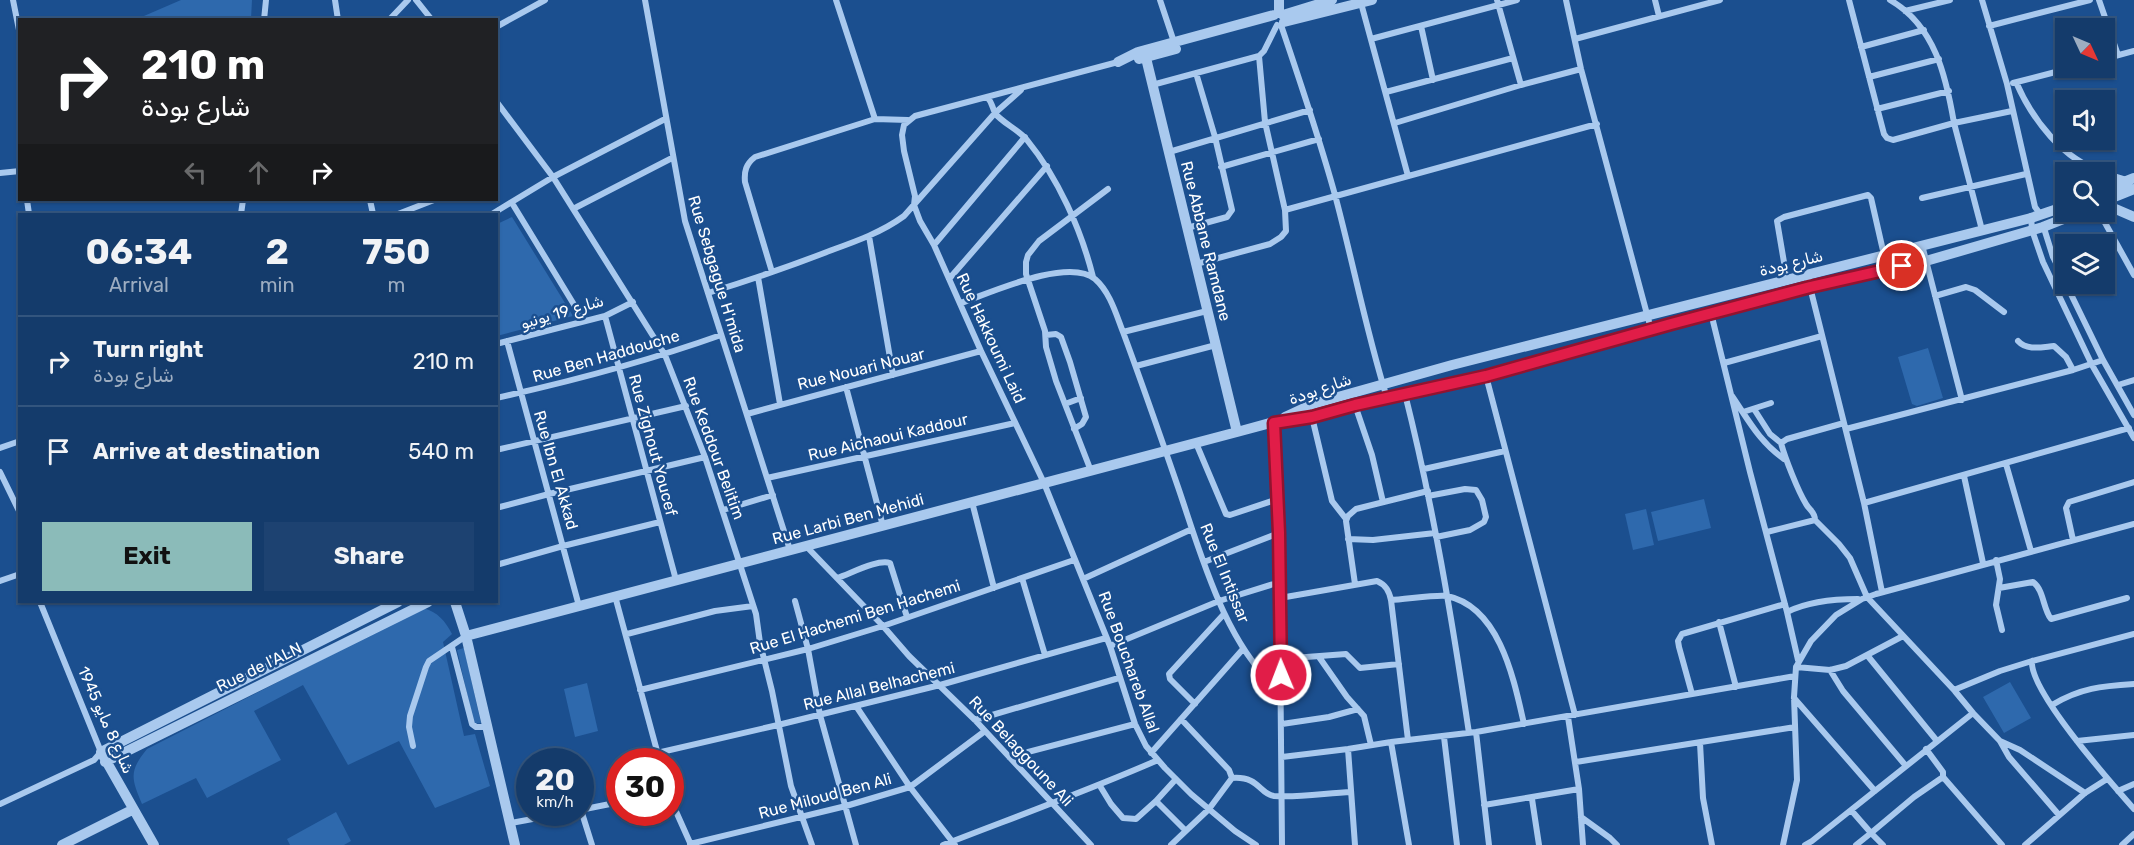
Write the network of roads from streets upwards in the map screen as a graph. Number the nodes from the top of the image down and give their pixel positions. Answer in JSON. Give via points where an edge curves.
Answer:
{"nodes":[{"id":1,"x":13,"y":0,"type":"edge"},
{"id":2,"x":266,"y":0,"type":"edge"},
{"id":3,"x":335,"y":0,"type":"edge"},
{"id":4,"x":408,"y":0,"type":"edge"},
{"id":5,"x":416,"y":0,"type":"edge"},
{"id":6,"x":545,"y":0,"type":"edge"},
{"id":7,"x":645,"y":0,"type":"edge"},
{"id":8,"x":837,"y":0,"type":"edge"},
{"id":9,"x":1160,"y":0,"type":"edge"},
{"id":10,"x":1280,"y":0,"type":"edge"},
{"id":11,"x":1332,"y":0,"type":"edge"},
{"id":12,"x":1372,"y":0,"type":"edge"},
{"id":13,"x":1517,"y":0,"type":"edge"},
{"id":14,"x":1566,"y":0,"type":"edge"},
{"id":15,"x":1655,"y":0,"type":"edge"},
{"id":16,"x":1720,"y":0,"type":"edge"},
{"id":17,"x":1849,"y":0,"type":"edge"},
{"id":18,"x":1890,"y":0,"type":"edge"},
{"id":19,"x":1950,"y":0,"type":"edge"},
{"id":20,"x":1982,"y":0,"type":"edge"},
{"id":21,"x":2090,"y":0,"type":"edge"},
{"id":22,"x":2099,"y":0,"type":"edge"},
{"id":23,"x":1361,"y":3,"type":"junction"},
{"id":24,"x":1498,"y":3,"type":"edge"},
{"id":25,"x":1905,"y":11,"type":"junction"},
{"id":26,"x":1659,"y":16,"type":"junction"},
{"id":27,"x":264,"y":18,"type":"edge"},
{"id":28,"x":338,"y":18,"type":"edge"},
{"id":29,"x":390,"y":18,"type":"edge"},
{"id":30,"x":430,"y":18,"type":"edge"},
{"id":31,"x":1279,"y":20,"type":"junction"},
{"id":32,"x":18,"y":25,"type":"edge"},
{"id":33,"x":498,"y":26,"type":"edge"},
{"id":34,"x":1421,"y":26,"type":"junction"},
{"id":35,"x":1989,"y":26,"type":"junction"},
{"id":36,"x":1924,"y":30,"type":"junction"},
{"id":37,"x":1211,"y":36,"type":"junction"},
{"id":38,"x":1371,"y":39,"type":"junction"},
{"id":39,"x":1575,"y":39,"type":"junction"},
{"id":40,"x":1174,"y":42,"type":"junction"},
{"id":41,"x":1861,"y":47,"type":"junction"},
{"id":42,"x":2134,"y":53,"type":"edge"},
{"id":43,"x":2118,"y":55,"type":"junction"},
{"id":44,"x":1259,"y":56,"type":"junction"},
{"id":45,"x":2115,"y":56,"type":"edge"},
{"id":46,"x":1146,"y":58,"type":"junction"},
{"id":47,"x":1513,"y":58,"type":"junction"},
{"id":48,"x":1939,"y":59,"type":"junction"},
{"id":49,"x":1118,"y":62,"type":"junction"},
{"id":50,"x":1581,"y":69,"type":"junction"},
{"id":51,"x":2055,"y":72,"type":"edge"},
{"id":52,"x":1196,"y":73,"type":"junction"},
{"id":53,"x":1869,"y":77,"type":"junction"},
{"id":54,"x":1433,"y":80,"type":"junction"},
{"id":55,"x":2016,"y":82,"type":"junction"},
{"id":56,"x":2007,"y":84,"type":"junction"},
{"id":57,"x":1152,"y":85,"type":"junction"},
{"id":58,"x":1521,"y":85,"type":"junction"},
{"id":59,"x":1026,"y":86,"type":"junction"},
{"id":60,"x":1386,"y":92,"type":"junction"},
{"id":61,"x":1949,"y":92,"type":"junction"},
{"id":62,"x":987,"y":97,"type":"junction"},
{"id":63,"x":498,"y":104,"type":"edge"},
{"id":64,"x":1877,"y":109,"type":"junction"},
{"id":65,"x":1310,"y":110,"type":"junction"},
{"id":66,"x":2012,"y":111,"type":"junction"},
{"id":67,"x":995,"y":113,"type":"junction"},
{"id":68,"x":665,"y":119,"type":"junction"},
{"id":69,"x":875,"y":119,"type":"junction"},
{"id":70,"x":908,"y":120,"type":"junction"},
{"id":71,"x":1265,"y":122,"type":"junction"},
{"id":72,"x":1395,"y":123,"type":"junction"},
{"id":73,"x":1954,"y":123,"type":"junction"},
{"id":74,"x":1597,"y":124,"type":"junction"},
{"id":75,"x":1025,"y":137,"type":"junction"},
{"id":76,"x":1215,"y":137,"type":"junction"},
{"id":77,"x":1319,"y":139,"type":"junction"},
{"id":78,"x":1168,"y":152,"type":"junction"},
{"id":79,"x":1271,"y":152,"type":"junction"},
{"id":80,"x":672,"y":158,"type":"junction"},
{"id":81,"x":2082,"y":162,"type":"edge"},
{"id":82,"x":1047,"y":166,"type":"junction"},
{"id":83,"x":1221,"y":167,"type":"junction"},
{"id":84,"x":18,"y":171,"type":"edge"},
{"id":85,"x":0,"y":173,"type":"edge"},
{"id":86,"x":2026,"y":174,"type":"junction"},
{"id":87,"x":1408,"y":176,"type":"junction"},
{"id":88,"x":553,"y":177,"type":"junction"},
{"id":89,"x":2115,"y":177,"type":"edge"},
{"id":90,"x":2132,"y":182,"type":"edge"},
{"id":91,"x":2115,"y":186,"type":"edge"},
{"id":92,"x":1971,"y":187,"type":"junction"},
{"id":93,"x":1108,"y":189,"type":"dead end"},
{"id":94,"x":1335,"y":195,"type":"junction"},
{"id":95,"x":2115,"y":195,"type":"edge"},
{"id":96,"x":1922,"y":198,"type":"dead end"},
{"id":97,"x":431,"y":201,"type":"edge"},
{"id":98,"x":512,"y":203,"type":"junction"},
{"id":99,"x":914,"y":205,"type":"junction"},
{"id":100,"x":2055,"y":208,"type":"edge"},
{"id":101,"x":2115,"y":208,"type":"edge"},
{"id":102,"x":573,"y":209,"type":"junction"},
{"id":103,"x":1285,"y":210,"type":"junction"},
{"id":104,"x":401,"y":213,"type":"edge"},
{"id":105,"x":494,"y":213,"type":"edge"},
{"id":106,"x":2035,"y":213,"type":"junction"},
{"id":107,"x":1071,"y":215,"type":"junction"},
{"id":108,"x":2134,"y":217,"type":"edge"},
{"id":109,"x":2055,"y":222,"type":"edge"},
{"id":110,"x":2105,"y":222,"type":"edge"},
{"id":111,"x":1187,"y":228,"type":"junction"},
{"id":112,"x":2038,"y":228,"type":"junction"},
{"id":113,"x":1982,"y":230,"type":"junction"},
{"id":114,"x":869,"y":236,"type":"junction"},
{"id":115,"x":934,"y":245,"type":"junction"},
{"id":116,"x":1922,"y":245,"type":"junction"},
{"id":117,"x":1884,"y":255,"type":"junction"},
{"id":118,"x":1926,"y":261,"type":"junction"},
{"id":119,"x":2055,"y":261,"type":"edge"},
{"id":120,"x":1196,"y":264,"type":"junction"},
{"id":121,"x":772,"y":272,"type":"junction"},
{"id":122,"x":1807,"y":275,"type":"junction"},
{"id":123,"x":2134,"y":275,"type":"edge"},
{"id":124,"x":758,"y":277,"type":"junction"},
{"id":125,"x":1093,"y":277,"type":"junction"},
{"id":126,"x":949,"y":279,"type":"junction"},
{"id":127,"x":1029,"y":279,"type":"junction"},
{"id":128,"x":1787,"y":280,"type":"junction"},
{"id":129,"x":1810,"y":287,"type":"junction"},
{"id":130,"x":708,"y":293,"type":"junction"},
{"id":131,"x":2071,"y":294,"type":"edge"},
{"id":132,"x":1935,"y":296,"type":"junction"},
{"id":133,"x":633,"y":302,"type":"junction"},
{"id":134,"x":961,"y":303,"type":"junction"},
{"id":135,"x":1207,"y":310,"type":"junction"},
{"id":136,"x":2004,"y":312,"type":"dead end"},
{"id":137,"x":1711,"y":313,"type":"junction"},
{"id":138,"x":1648,"y":315,"type":"junction"},
{"id":139,"x":605,"y":316,"type":"junction"},
{"id":140,"x":584,"y":321,"type":"junction"},
{"id":141,"x":1651,"y":329,"type":"junction"},
{"id":142,"x":1124,"y":332,"type":"junction"},
{"id":143,"x":722,"y":335,"type":"junction"},
{"id":144,"x":1046,"y":335,"type":"junction"},
{"id":145,"x":1822,"y":336,"type":"junction"},
{"id":146,"x":507,"y":341,"type":"junction"},
{"id":147,"x":2018,"y":341,"type":"dead end"},
{"id":148,"x":498,"y":343,"type":"edge"},
{"id":149,"x":1216,"y":345,"type":"junction"},
{"id":150,"x":981,"y":351,"type":"junction"},
{"id":151,"x":665,"y":355,"type":"junction"},
{"id":152,"x":2103,"y":360,"type":"junction"},
{"id":153,"x":1724,"y":363,"type":"junction"},
{"id":154,"x":2092,"y":365,"type":"junction"},
{"id":155,"x":1136,"y":366,"type":"junction"},
{"id":156,"x":618,"y":369,"type":"junction"},
{"id":157,"x":2073,"y":370,"type":"junction"},
{"id":158,"x":893,"y":375,"type":"junction"},
{"id":159,"x":1486,"y":376,"type":"junction"},
{"id":160,"x":2134,"y":380,"type":"edge"},
{"id":161,"x":1382,"y":384,"type":"junction"},
{"id":162,"x":2118,"y":385,"type":"junction"},
{"id":163,"x":846,"y":387,"type":"junction"},
{"id":164,"x":521,"y":393,"type":"junction"},
{"id":165,"x":1730,"y":393,"type":"junction"},
{"id":166,"x":1405,"y":394,"type":"junction"},
{"id":167,"x":498,"y":398,"type":"edge"},
{"id":168,"x":1081,"y":398,"type":"junction"},
{"id":169,"x":1387,"y":398,"type":"junction"},
{"id":170,"x":1962,"y":400,"type":"junction"},
{"id":171,"x":1771,"y":403,"type":"dead end"},
{"id":172,"x":780,"y":404,"type":"junction"},
{"id":173,"x":1065,"y":404,"type":"junction"},
{"id":174,"x":686,"y":405,"type":"junction"},
{"id":175,"x":1355,"y":405,"type":"junction"},
{"id":176,"x":1754,"y":409,"type":"junction"},
{"id":177,"x":1743,"y":412,"type":"junction"},
{"id":178,"x":747,"y":414,"type":"junction"},
{"id":179,"x":2134,"y":415,"type":"edge"},
{"id":180,"x":1312,"y":417,"type":"junction"},
{"id":181,"x":633,"y":418,"type":"junction"},
{"id":182,"x":1015,"y":423,"type":"junction"},
{"id":183,"x":1274,"y":423,"type":"junction"},
{"id":184,"x":1845,"y":426,"type":"junction"},
{"id":185,"x":2129,"y":428,"type":"junction"},
{"id":186,"x":1074,"y":429,"type":"junction"},
{"id":187,"x":1237,"y":432,"type":"junction"},
{"id":188,"x":2134,"y":438,"type":"edge"},
{"id":189,"x":535,"y":440,"type":"junction"},
{"id":190,"x":18,"y":442,"type":"edge"},
{"id":191,"x":1196,"y":443,"type":"junction"},
{"id":192,"x":1781,"y":443,"type":"junction"},
{"id":193,"x":0,"y":448,"type":"edge"},
{"id":194,"x":498,"y":449,"type":"edge"},
{"id":195,"x":1166,"y":451,"type":"junction"},
{"id":196,"x":1505,"y":451,"type":"junction"},
{"id":197,"x":705,"y":457,"type":"junction"},
{"id":198,"x":864,"y":457,"type":"junction"},
{"id":199,"x":1785,"y":459,"type":"junction"},
{"id":200,"x":2006,"y":464,"type":"junction"},
{"id":201,"x":647,"y":470,"type":"junction"},
{"id":202,"x":1424,"y":470,"type":"junction"},
{"id":203,"x":1090,"y":471,"type":"junction"},
{"id":204,"x":0,"y":472,"type":"edge"},
{"id":205,"x":1964,"y":476,"type":"junction"},
{"id":206,"x":767,"y":478,"type":"junction"},
{"id":207,"x":2134,"y":482,"type":"edge"},
{"id":208,"x":1044,"y":483,"type":"junction"},
{"id":209,"x":1428,"y":493,"type":"junction"},
{"id":210,"x":549,"y":494,"type":"junction"},
{"id":211,"x":773,"y":495,"type":"junction"},
{"id":212,"x":1278,"y":499,"type":"junction"},
{"id":213,"x":972,"y":502,"type":"junction"},
{"id":214,"x":1383,"y":502,"type":"junction"},
{"id":215,"x":1864,"y":503,"type":"junction"},
{"id":216,"x":498,"y":507,"type":"edge"},
{"id":217,"x":18,"y":509,"type":"edge"},
{"id":218,"x":723,"y":510,"type":"junction"},
{"id":219,"x":1346,"y":519,"type":"junction"},
{"id":220,"x":1815,"y":520,"type":"junction"},
{"id":221,"x":660,"y":522,"type":"junction"},
{"id":222,"x":2134,"y":524,"type":"edge"},
{"id":223,"x":883,"y":526,"type":"junction"},
{"id":224,"x":1192,"y":529,"type":"junction"},
{"id":225,"x":1767,"y":532,"type":"junction"},
{"id":226,"x":1279,"y":533,"type":"junction"},
{"id":227,"x":1436,"y":535,"type":"junction"},
{"id":228,"x":1348,"y":539,"type":"junction"},
{"id":229,"x":2073,"y":540,"type":"junction"},
{"id":230,"x":564,"y":546,"type":"junction"},
{"id":231,"x":806,"y":546,"type":"junction"},
{"id":232,"x":790,"y":550,"type":"junction"},
{"id":233,"x":2031,"y":551,"type":"junction"},
{"id":234,"x":1074,"y":560,"type":"junction"},
{"id":235,"x":1996,"y":560,"type":"junction"},
{"id":236,"x":1204,"y":562,"type":"junction"},
{"id":237,"x":740,"y":563,"type":"junction"},
{"id":238,"x":1983,"y":563,"type":"junction"},
{"id":239,"x":498,"y":565,"type":"edge"},
{"id":240,"x":18,"y":575,"type":"edge"},
{"id":241,"x":837,"y":578,"type":"junction"},
{"id":242,"x":1022,"y":578,"type":"junction"},
{"id":243,"x":1083,"y":579,"type":"junction"},
{"id":244,"x":676,"y":580,"type":"junction"},
{"id":245,"x":0,"y":581,"type":"edge"},
{"id":246,"x":1280,"y":582,"type":"junction"},
{"id":247,"x":1355,"y":584,"type":"junction"},
{"id":248,"x":994,"y":588,"type":"junction"},
{"id":249,"x":1999,"y":588,"type":"junction"},
{"id":250,"x":1882,"y":592,"type":"junction"},
{"id":251,"x":615,"y":596,"type":"junction"},
{"id":252,"x":1446,"y":596,"type":"junction"},
{"id":253,"x":1280,"y":598,"type":"junction"},
{"id":254,"x":1864,"y":598,"type":"junction"},
{"id":255,"x":2127,"y":598,"type":"dead end"},
{"id":256,"x":1391,"y":600,"type":"junction"},
{"id":257,"x":1219,"y":601,"type":"junction"},
{"id":258,"x":795,"y":602,"type":"dead end"},
{"id":259,"x":40,"y":603,"type":"edge"},
{"id":260,"x":396,"y":603,"type":"edge"},
{"id":261,"x":426,"y":603,"type":"edge"},
{"id":262,"x":455,"y":603,"type":"edge"},
{"id":263,"x":1785,"y":604,"type":"junction"},
{"id":264,"x":579,"y":606,"type":"junction"},
{"id":265,"x":753,"y":606,"type":"junction"},
{"id":266,"x":1787,"y":612,"type":"junction"},
{"id":267,"x":1224,"y":614,"type":"junction"},
{"id":268,"x":907,"y":617,"type":"junction"},
{"id":269,"x":1719,"y":622,"type":"junction"},
{"id":270,"x":883,"y":626,"type":"junction"},
{"id":271,"x":2002,"y":630,"type":"dead end"},
{"id":272,"x":627,"y":634,"type":"junction"},
{"id":273,"x":2134,"y":634,"type":"edge"},
{"id":274,"x":466,"y":636,"type":"junction"},
{"id":275,"x":1903,"y":636,"type":"junction"},
{"id":276,"x":1106,"y":638,"type":"junction"},
{"id":277,"x":1110,"y":646,"type":"junction"},
{"id":278,"x":452,"y":647,"type":"junction"},
{"id":279,"x":808,"y":649,"type":"junction"},
{"id":280,"x":1244,"y":649,"type":"junction"},
{"id":281,"x":1045,"y":655,"type":"junction"},
{"id":282,"x":1867,"y":655,"type":"junction"},
{"id":283,"x":1319,"y":657,"type":"junction"},
{"id":284,"x":285,"y":658,"type":"junction"},
{"id":285,"x":1280,"y":659,"type":"junction"},
{"id":286,"x":764,"y":660,"type":"junction"},
{"id":287,"x":2032,"y":661,"type":"junction"},
{"id":288,"x":1399,"y":664,"type":"junction"},
{"id":289,"x":1797,"y":664,"type":"junction"},
{"id":290,"x":291,"y":669,"type":"junction"},
{"id":291,"x":1830,"y":669,"type":"junction"},
{"id":292,"x":1795,"y":676,"type":"junction"},
{"id":293,"x":1119,"y":678,"type":"junction"},
{"id":294,"x":2134,"y":684,"type":"edge"},
{"id":295,"x":940,"y":685,"type":"junction"},
{"id":296,"x":1736,"y":687,"type":"junction"},
{"id":297,"x":640,"y":690,"type":"junction"},
{"id":298,"x":1954,"y":690,"type":"junction"},
{"id":299,"x":1281,"y":691,"type":"junction"},
{"id":300,"x":1692,"y":694,"type":"junction"},
{"id":301,"x":1794,"y":697,"type":"junction"},
{"id":302,"x":1195,"y":704,"type":"junction"},
{"id":303,"x":2052,"y":705,"type":"junction"},
{"id":304,"x":856,"y":706,"type":"junction"},
{"id":305,"x":1358,"y":710,"type":"junction"},
{"id":306,"x":1973,"y":713,"type":"junction"},
{"id":307,"x":820,"y":715,"type":"junction"},
{"id":308,"x":1571,"y":716,"type":"junction"},
{"id":309,"x":1181,"y":719,"type":"junction"},
{"id":310,"x":975,"y":720,"type":"junction"},
{"id":311,"x":1135,"y":724,"type":"junction"},
{"id":312,"x":1281,"y":724,"type":"junction"},
{"id":313,"x":1524,"y":724,"type":"junction"},
{"id":314,"x":778,"y":725,"type":"junction"},
{"id":315,"x":487,"y":727,"type":"junction"},
{"id":316,"x":1795,"y":727,"type":"junction"},
{"id":317,"x":985,"y":731,"type":"junction"},
{"id":318,"x":1472,"y":733,"type":"junction"},
{"id":319,"x":2134,"y":735,"type":"edge"},
{"id":320,"x":1444,"y":737,"type":"junction"},
{"id":321,"x":1408,"y":740,"type":"junction"},
{"id":322,"x":1391,"y":741,"type":"junction"},
{"id":323,"x":1937,"y":741,"type":"junction"},
{"id":324,"x":2000,"y":741,"type":"junction"},
{"id":325,"x":2077,"y":741,"type":"junction"},
{"id":326,"x":1700,"y":743,"type":"junction"},
{"id":327,"x":1371,"y":745,"type":"junction"},
{"id":328,"x":413,"y":746,"type":"dead end"},
{"id":329,"x":656,"y":748,"type":"edge"},
{"id":330,"x":679,"y":748,"type":"edge"},
{"id":331,"x":1348,"y":749,"type":"junction"},
{"id":332,"x":1926,"y":749,"type":"junction"},
{"id":333,"x":1151,"y":753,"type":"junction"},
{"id":334,"x":1009,"y":757,"type":"junction"},
{"id":335,"x":1282,"y":757,"type":"junction"},
{"id":336,"x":100,"y":758,"type":"junction"},
{"id":337,"x":1158,"y":760,"type":"junction"},
{"id":338,"x":1576,"y":762,"type":"junction"},
{"id":339,"x":1906,"y":766,"type":"junction"},
{"id":340,"x":1943,"y":777,"type":"junction"},
{"id":341,"x":1232,"y":778,"type":"junction"},
{"id":342,"x":1176,"y":779,"type":"junction"},
{"id":343,"x":2107,"y":779,"type":"junction"},
{"id":344,"x":2134,"y":784,"type":"edge"},
{"id":345,"x":1100,"y":786,"type":"junction"},
{"id":346,"x":910,"y":787,"type":"junction"},
{"id":347,"x":1579,"y":789,"type":"junction"},
{"id":348,"x":1875,"y":791,"type":"junction"},
{"id":349,"x":2118,"y":791,"type":"junction"},
{"id":350,"x":1351,"y":792,"type":"junction"},
{"id":351,"x":2085,"y":793,"type":"junction"},
{"id":352,"x":1282,"y":796,"type":"junction"},
{"id":353,"x":1532,"y":799,"type":"junction"},
{"id":354,"x":1156,"y":801,"type":"junction"},
{"id":355,"x":1052,"y":802,"type":"junction"},
{"id":356,"x":0,"y":804,"type":"edge"},
{"id":357,"x":846,"y":806,"type":"junction"},
{"id":358,"x":1484,"y":806,"type":"junction"},
{"id":359,"x":1209,"y":809,"type":"junction"},
{"id":360,"x":2134,"y":809,"type":"edge"},
{"id":361,"x":132,"y":810,"type":"junction"},
{"id":362,"x":1851,"y":810,"type":"junction"},
{"id":363,"x":2059,"y":815,"type":"junction"},
{"id":364,"x":801,"y":816,"type":"junction"},
{"id":365,"x":1581,"y":817,"type":"junction"},
{"id":366,"x":516,"y":823,"type":"edge"},
{"id":367,"x":511,"y":824,"type":"junction"},
{"id":368,"x":586,"y":826,"type":"edge"},
{"id":369,"x":683,"y":826,"type":"edge"},
{"id":370,"x":1186,"y":831,"type":"junction"},
{"id":371,"x":1871,"y":833,"type":"junction"},
{"id":372,"x":2134,"y":834,"type":"edge"},
{"id":373,"x":954,"y":843,"type":"edge"},
{"id":374,"x":691,"y":844,"type":"edge"},
{"id":375,"x":1088,"y":844,"type":"edge"},
{"id":376,"x":62,"y":845,"type":"edge"},
{"id":377,"x":154,"y":845,"type":"edge"},
{"id":378,"x":515,"y":845,"type":"edge"},
{"id":379,"x":592,"y":845,"type":"edge"},
{"id":380,"x":812,"y":845,"type":"edge"},
{"id":381,"x":856,"y":845,"type":"edge"},
{"id":382,"x":943,"y":845,"type":"edge"},
{"id":383,"x":1171,"y":845,"type":"edge"},
{"id":384,"x":1256,"y":845,"type":"edge"},
{"id":385,"x":1282,"y":845,"type":"edge"},
{"id":386,"x":1355,"y":845,"type":"edge"},
{"id":387,"x":1408,"y":845,"type":"edge"},
{"id":388,"x":1456,"y":845,"type":"edge"},
{"id":389,"x":1488,"y":845,"type":"edge"},
{"id":390,"x":1539,"y":845,"type":"edge"},
{"id":391,"x":1583,"y":845,"type":"edge"},
{"id":392,"x":1617,"y":845,"type":"edge"},
{"id":393,"x":1712,"y":845,"type":"edge"},
{"id":394,"x":1784,"y":845,"type":"edge"},
{"id":395,"x":1805,"y":845,"type":"edge"},
{"id":396,"x":1856,"y":845,"type":"edge"},
{"id":397,"x":1883,"y":845,"type":"edge"},
{"id":398,"x":2002,"y":845,"type":"edge"},
{"id":399,"x":2025,"y":845,"type":"edge"},
{"id":400,"x":2122,"y":845,"type":"edge"}],
"edges":[{"from":1,"to":32,"type":"street"},
{"from":2,"to":27,"type":"street"},
{"from":3,"to":28,"type":"street"},
{"from":4,"to":29,"type":"street"},
{"from":5,"to":30,"type":"street"},
{"from":6,"to":33,"type":"street"},
{"from":7,"to":68,"type":"street","name":"Rue Sebgague H'mida"},
{"from":8,"to":69,"type":"street"},
{"from":9,"to":40,"type":"street"},
{"from":10,"to":31,"type":"street"},
{"from":11,"to":31,"type":"street"},
{"from":12,"to":23,"type":"street"},
{"from":13,"to":24,"type":"street"},
{"from":14,"to":39,"type":"street"},
{"from":15,"to":26,"type":"street"},
{"from":16,"to":26,"type":"street"},
{"from":17,"to":41,"type":"street"},
{"from":18,"to":25,"type":"street"},
{"from":19,"to":25,"type":"street"},
{"from":20,"to":35,"type":"street"},
{"from":21,"to":35,"type":"street"},
{"from":22,"to":43,"type":"street"},
{"from":23,"to":31,"type":"street"},
{"from":23,"to":38,"type":"street"},
{"from":24,"to":34,"type":"street"},
{"from":24,"to":47,"type":"street"},
{"from":25,"to":36,"type":"street"},
{"from":26,"to":39,"type":"street"},
{"from":31,"to":37,"type":"street"},
{"from":31,"to":44,"type":"street"},
{"from":31,"to":65,"type":"street"},
{"from":34,"to":38,"type":"street"},
{"from":34,"to":54,"type":"street"},
{"from":35,"to":56,"type":"street"},
{"from":36,"to":41,"type":"street"},
{"from":36,"to":48,"type":"street"},
{"from":37,"to":40,"type":"street"},
{"from":37,"to":46,"type":"street"},
{"from":38,"to":60,"type":"street"},
{"from":39,"to":50,"type":"street"},
{"from":40,"to":49,"type":"street"},
{"from":41,"to":53,"type":"street"},
{"from":42,"to":43,"type":"street"},
{"from":43,"to":45,"type":"street"},
{"from":44,"to":52,"type":"street"},
{"from":44,"to":71,"type":"street"},
{"from":46,"to":49,"type":"street"},
{"from":46,"to":57,"type":"street","name":"Rue Abbane Ramdane"},
{"from":47,"to":54,"type":"street"},
{"from":47,"to":58,"type":"street"},
{"from":48,"to":53,"type":"street"},
{"from":48,"to":61,"type":"street"},
{"from":49,"to":59,"type":"street"},
{"from":50,"to":58,"type":"street"},
{"from":50,"to":74,"type":"street"},
{"from":51,"to":55,"type":"street"},
{"from":52,"to":57,"type":"street"},
{"from":52,"to":76,"type":"street"},
{"from":53,"to":64,"type":"street"},
{"from":54,"to":60,"type":"street"},
{"from":55,"to":56,"type":"street"},
{"from":55,"to":81,"type":"street","via":[[2031,110],[2056,141]]},
{"from":56,"to":66,"type":"street"},
{"from":57,"to":78,"type":"street","name":"Rue Abbane Ramdane"},
{"from":58,"to":72,"type":"street"},
{"from":59,"to":62,"type":"street"},
{"from":59,"to":67,"type":"street"},
{"from":60,"to":72,"type":"street"},
{"from":61,"to":64,"type":"street"},
{"from":61,"to":73,"type":"street"},
{"from":62,"to":67,"type":"street"},
{"from":62,"to":70,"type":"street"},
{"from":63,"to":88,"type":"street","name":"Rue Keddour Belitim"},
{"from":64,"to":73,"type":"street","via":[[1889,139]]},
{"from":65,"to":71,"type":"street"},
{"from":65,"to":77,"type":"street"},
{"from":66,"to":73,"type":"street"},
{"from":66,"to":86,"type":"street"},
{"from":67,"to":75,"type":"street","name":"Rue El Intissar"},
{"from":67,"to":99,"type":"street"},
{"from":68,"to":80,"type":"street","name":"Rue Sebgague H'mida"},
{"from":68,"to":88,"type":"street"},
{"from":69,"to":70,"type":"street"},
{"from":69,"to":121,"type":"street","via":[[755,157],[745,168],[745,182]]},
{"from":70,"to":99,"type":"street","name":"Rue Hakkoumi Laid","via":[[902,135]]},
{"from":71,"to":76,"type":"street"},
{"from":71,"to":79,"type":"street"},
{"from":72,"to":87,"type":"street"},
{"from":73,"to":92,"type":"street"},
{"from":74,"to":87,"type":"street"},
{"from":74,"to":138,"type":"street"},
{"from":75,"to":82,"type":"street","name":"Rue El Intissar"},
{"from":75,"to":115,"type":"street"},
{"from":76,"to":78,"type":"street"},
{"from":76,"to":83,"type":"street"},
{"from":77,"to":79,"type":"street"},
{"from":77,"to":94,"type":"street"},
{"from":78,"to":111,"type":"street","name":"Rue Abbane Ramdane"},
{"from":79,"to":83,"type":"street"},
{"from":79,"to":103,"type":"street"},
{"from":80,"to":102,"type":"street"},
{"from":80,"to":130,"type":"street","name":"Rue Sebgague H'mida","via":[[685,221]]},
{"from":82,"to":107,"type":"street","name":"Rue El Intissar"},
{"from":82,"to":126,"type":"street"},
{"from":83,"to":111,"type":"street","via":[[1230,213],[1227,218]]},
{"from":84,"to":85,"type":"street"},
{"from":86,"to":92,"type":"street"},
{"from":86,"to":106,"type":"street"},
{"from":87,"to":94,"type":"street"},
{"from":88,"to":98,"type":"street"},
{"from":88,"to":102,"type":"street","name":"Rue Keddour Belitim"},
{"from":89,"to":90,"type":"street"},
{"from":90,"to":91,"type":"street"},
{"from":90,"to":95,"type":"street"},
{"from":92,"to":96,"type":"street"},
{"from":92,"to":113,"type":"street"},
{"from":93,"to":107,"type":"street"},
{"from":94,"to":103,"type":"street"},
{"from":94,"to":161,"type":"street"},
{"from":97,"to":104,"type":"street"},
{"from":98,"to":105,"type":"street"},
{"from":98,"to":140,"type":"street"},
{"from":99,"to":114,"type":"street","via":[[897,222]]},
{"from":99,"to":115,"type":"street","name":"Rue Hakkoumi Laid"},
{"from":100,"to":106,"type":"street","name":"شارع بودة"},
{"from":101,"to":108,"type":"street"},
{"from":102,"to":133,"type":"street","name":"Rue Keddour Belitim"},
{"from":103,"to":120,"type":"street","via":[[1286,231],[1276,241]]},
{"from":106,"to":112,"type":"street"},
{"from":106,"to":112,"type":"street"},
{"from":106,"to":113,"type":"street","name":"شارع بودة"},
{"from":107,"to":125,"type":"street","name":"Rue El Intissar"},
{"from":107,"to":127,"type":"street","via":[[1028,255],[1025,268]]},
{"from":109,"to":112,"type":"street","name":"شارع بودة"},
{"from":110,"to":123,"type":"street"},
{"from":111,"to":120,"type":"street","name":"Rue Abbane Ramdane"},
{"from":112,"to":118,"type":"street","name":"شارع بودة"},
{"from":112,"to":119,"type":"street"},
{"from":112,"to":154,"type":"street","via":[[2043,262]]},
{"from":113,"to":116,"type":"street","name":"شارع بودة"},
{"from":114,"to":121,"type":"street"},
{"from":114,"to":158,"type":"street"},
{"from":115,"to":126,"type":"street","name":"Rue Hakkoumi Laid"},
{"from":116,"to":117,"type":"street","name":"شارع بودة"},
{"from":116,"to":118,"type":"street"},
{"from":117,"to":122,"type":"street","name":"شارع بودة"},
{"from":117,"to":128,"type":"street","via":[[1870,196],[1826,206],[1777,221]]},
{"from":118,"to":129,"type":"street","name":"شارع بودة"},
{"from":118,"to":132,"type":"street"},
{"from":120,"to":135,"type":"street","name":"Rue Abbane Ramdane"},
{"from":121,"to":124,"type":"street"},
{"from":122,"to":128,"type":"street","name":"شارع بودة"},
{"from":122,"to":129,"type":"street"},
{"from":124,"to":130,"type":"street"},
{"from":124,"to":172,"type":"street"},
{"from":125,"to":127,"type":"street","via":[[1071,272]]},
{"from":125,"to":142,"type":"street","name":"Rue El Intissar","via":[[1107,294]]},
{"from":126,"to":134,"type":"street","name":"Rue Hakkoumi Laid"},
{"from":127,"to":134,"type":"street"},
{"from":127,"to":144,"type":"street"},
{"from":128,"to":138,"type":"street","name":"شارع بودة"},
{"from":129,"to":137,"type":"street","name":"شارع بودة"},
{"from":129,"to":145,"type":"street"},
{"from":130,"to":143,"type":"street","name":"Rue Sebgague H'mida"},
{"from":131,"to":152,"type":"street"},
{"from":132,"to":136,"type":"street","via":[[1966,287]]},
{"from":132,"to":170,"type":"street"},
{"from":133,"to":139,"type":"street","name":"شارع 19 يونيو"},
{"from":133,"to":151,"type":"street","name":"Rue Keddour Belitim"},
{"from":134,"to":150,"type":"street","name":"Rue Hakkoumi Laid"},
{"from":135,"to":142,"type":"street"},
{"from":135,"to":149,"type":"street","name":"Rue Abbane Ramdane"},
{"from":137,"to":141,"type":"street","name":"شارع بودة"},
{"from":137,"to":153,"type":"street"},
{"from":138,"to":141,"type":"street"},
{"from":138,"to":161,"type":"street","name":"شارع بودة"},
{"from":139,"to":140,"type":"street","name":"شارع 19 يونيو"},
{"from":139,"to":156,"type":"street","name":"Rue Zighout Youcef"},
{"from":140,"to":146,"type":"street","name":"شارع 19 يونيو"},
{"from":141,"to":159,"type":"street","name":"شارع بودة"},
{"from":142,"to":155,"type":"street","name":"Rue El Intissar"},
{"from":143,"to":151,"type":"street","name":"Rue Ben Haddouche"},
{"from":143,"to":178,"type":"street","name":"Rue Sebgague H'mida"},
{"from":144,"to":168,"type":"street","via":[[1062,338]]},
{"from":144,"to":173,"type":"street","via":[[1046,347]]},
{"from":145,"to":153,"type":"street"},
{"from":145,"to":184,"type":"street"},
{"from":146,"to":148,"type":"street","name":"شارع 19 يونيو"},
{"from":146,"to":164,"type":"street","name":"Rue Ibn El Akkad"},
{"from":147,"to":157,"type":"street","via":[[2030,348],[2054,346]]},
{"from":149,"to":155,"type":"street"},
{"from":149,"to":187,"type":"street","name":"Rue Abbane Ramdane"},
{"from":150,"to":158,"type":"street","name":"Rue Nouari Nouar"},
{"from":150,"to":182,"type":"street","name":"Rue Hakkoumi Laid"},
{"from":151,"to":156,"type":"street","name":"Rue Ben Haddouche"},
{"from":151,"to":174,"type":"street","name":"Rue Keddour Belitim"},
{"from":152,"to":154,"type":"street"},
{"from":152,"to":162,"type":"street"},
{"from":153,"to":165,"type":"street"},
{"from":154,"to":157,"type":"street"},
{"from":154,"to":185,"type":"street"},
{"from":155,"to":195,"type":"street","name":"Rue El Intissar"},
{"from":156,"to":164,"type":"street","name":"Rue Ben Haddouche"},
{"from":156,"to":181,"type":"street","name":"Rue Zighout Youcef"},
{"from":157,"to":170,"type":"street"},
{"from":158,"to":163,"type":"street","name":"Rue Nouari Nouar"},
{"from":159,"to":166,"type":"street","name":"شارع بودة"},
{"from":159,"to":196,"type":"street"},
{"from":160,"to":162,"type":"street"},
{"from":161,"to":169,"type":"street"},
{"from":161,"to":183,"type":"street","name":"شارع بودة","via":[[1313,404]]},
{"from":162,"to":179,"type":"street"},
{"from":163,"to":172,"type":"street","name":"Rue Nouari Nouar"},
{"from":163,"to":198,"type":"street"},
{"from":164,"to":167,"type":"street","name":"Rue Ben Haddouche"},
{"from":164,"to":189,"type":"street","name":"Rue Ibn El Akkad"},
{"from":165,"to":177,"type":"street"},
{"from":165,"to":225,"type":"street"},
{"from":166,"to":169,"type":"street","name":"شارع بودة"},
{"from":166,"to":202,"type":"street"},
{"from":168,"to":173,"type":"street"},
{"from":168,"to":186,"type":"street","via":[[1086,417]]},
{"from":169,"to":175,"type":"street","name":"شارع بودة"},
{"from":170,"to":184,"type":"street"},
{"from":171,"to":176,"type":"street"},
{"from":172,"to":178,"type":"street","name":"Rue Nouari Nouar"},
{"from":173,"to":186,"type":"street"},
{"from":174,"to":181,"type":"street"},
{"from":174,"to":197,"type":"street","name":"Rue Keddour Belitim"},
{"from":175,"to":180,"type":"street","name":"شارع بودة"},
{"from":175,"to":214,"type":"street"},
{"from":176,"to":177,"type":"street"},
{"from":176,"to":192,"type":"street","via":[[1770,434]]},
{"from":177,"to":199,"type":"street","via":[[1767,447]]},
{"from":178,"to":206,"type":"street","name":"Rue Sebgague H'mida"},
{"from":180,"to":183,"type":"street","name":"شارع بودة"},
{"from":180,"to":219,"type":"street","via":[[1332,501]]},
{"from":181,"to":189,"type":"street"},
{"from":181,"to":201,"type":"street","name":"Rue Zighout Youcef"},
{"from":182,"to":198,"type":"street","name":"Rue Aichaoui Kaddour"},
{"from":182,"to":208,"type":"street","name":"Rue Hakkoumi Laid"},
{"from":183,"to":187,"type":"street","name":"Rue Larbi Ben Mehidi"},
{"from":183,"to":212,"type":"street"},
{"from":184,"to":192,"type":"street"},
{"from":184,"to":215,"type":"street"},
{"from":185,"to":188,"type":"street"},
{"from":185,"to":200,"type":"street"},
{"from":186,"to":203,"type":"street"},
{"from":187,"to":191,"type":"street","name":"Rue Larbi Ben Mehidi"},
{"from":189,"to":194,"type":"street"},
{"from":189,"to":210,"type":"street","name":"Rue Ibn El Akkad"},
{"from":190,"to":193,"type":"street"},
{"from":191,"to":195,"type":"street","name":"Rue Larbi Ben Mehidi"},
{"from":191,"to":212,"type":"street","via":[[1226,514]]},
{"from":192,"to":199,"type":"street"},
{"from":195,"to":203,"type":"street","name":"Rue Larbi Ben Mehidi"},
{"from":195,"to":224,"type":"street","name":"Rue El Intissar"},
{"from":196,"to":202,"type":"street"},
{"from":196,"to":308,"type":"street"},
{"from":197,"to":201,"type":"street"},
{"from":197,"to":218,"type":"street","name":"Rue Keddour Belitim"},
{"from":198,"to":206,"type":"street","name":"Rue Aichaoui Kaddour"},
{"from":198,"to":223,"type":"street"},
{"from":199,"to":220,"type":"street"},
{"from":200,"to":205,"type":"street"},
{"from":200,"to":233,"type":"street"},
{"from":201,"to":210,"type":"street"},
{"from":201,"to":221,"type":"street","name":"Rue Zighout Youcef"},
{"from":202,"to":209,"type":"street"},
{"from":203,"to":208,"type":"street","name":"Rue Larbi Ben Mehidi"},
{"from":204,"to":217,"type":"street"},
{"from":205,"to":215,"type":"street"},
{"from":205,"to":238,"type":"street"},
{"from":206,"to":211,"type":"street","name":"Rue Sebgague H'mida"},
{"from":207,"to":229,"type":"street","via":[[2069,502],[2066,508]]},
{"from":208,"to":213,"type":"street","name":"Rue Larbi Ben Mehidi"},
{"from":208,"to":234,"type":"street","name":"Rue Bouchareb Allal"},
{"from":209,"to":214,"type":"street"},
{"from":209,"to":227,"type":"street"},
{"from":209,"to":227,"type":"street","via":[[1476,490],[1486,517],[1470,530]]},
{"from":210,"to":216,"type":"street"},
{"from":210,"to":230,"type":"street","name":"Rue Ibn El Akkad"},
{"from":211,"to":218,"type":"street"},
{"from":211,"to":232,"type":"street","name":"Rue Sebgague H'mida"},
{"from":212,"to":226,"type":"street"},
{"from":213,"to":223,"type":"street","name":"Rue Larbi Ben Mehidi"},
{"from":213,"to":248,"type":"street"},
{"from":214,"to":219,"type":"street","via":[[1356,509]]},
{"from":215,"to":250,"type":"street"},
{"from":218,"to":237,"type":"street","name":"Rue Keddour Belitim"},
{"from":219,"to":228,"type":"street"},
{"from":220,"to":225,"type":"street"},
{"from":220,"to":254,"type":"street","via":[[1850,558]]},
{"from":221,"to":230,"type":"street"},
{"from":221,"to":244,"type":"street","name":"Rue Zighout Youcef"},
{"from":222,"to":229,"type":"street"},
{"from":223,"to":231,"type":"street","name":"Rue Larbi Ben Mehidi"},
{"from":224,"to":236,"type":"street","name":"Rue El Intissar"},
{"from":224,"to":243,"type":"street"},
{"from":225,"to":263,"type":"street"},
{"from":226,"to":236,"type":"street"},
{"from":226,"to":246,"type":"street"},
{"from":227,"to":228,"type":"street"},
{"from":227,"to":252,"type":"street"},
{"from":228,"to":247,"type":"street"},
{"from":229,"to":233,"type":"street"},
{"from":230,"to":239,"type":"street"},
{"from":230,"to":264,"type":"street","name":"Rue Ibn El Akkad"},
{"from":231,"to":232,"type":"street","name":"Rue Larbi Ben Mehidi"},
{"from":231,"to":241,"type":"street","name":"Rue Belaggoune Ali"},
{"from":232,"to":237,"type":"street","name":"Rue Larbi Ben Mehidi"},
{"from":233,"to":235,"type":"street"},
{"from":234,"to":242,"type":"street","name":"Rue El Hachemi Ben Hachemi"},
{"from":234,"to":243,"type":"street","name":"Rue Bouchareb Allal"},
{"from":235,"to":238,"type":"street"},
{"from":235,"to":249,"type":"street"},
{"from":236,"to":257,"type":"street","name":"Rue El Intissar"},
{"from":237,"to":244,"type":"street","name":"Rue Larbi Ben Mehidi"},
{"from":237,"to":265,"type":"street","name":"Rue Keddour Belitim"},
{"from":238,"to":250,"type":"street"},
{"from":240,"to":245,"type":"street"},
{"from":241,"to":268,"type":"street","via":[[877,563],[890,563]]},
{"from":241,"to":270,"type":"street","name":"Rue Belaggoune Ali"},
{"from":242,"to":248,"type":"street","name":"Rue El Hachemi Ben Hachemi"},
{"from":242,"to":281,"type":"street"},
{"from":243,"to":276,"type":"street","name":"Rue Bouchareb Allal"},
{"from":244,"to":251,"type":"street","name":"Rue Larbi Ben Mehidi"},
{"from":246,"to":253,"type":"street"},
{"from":246,"to":257,"type":"street"},
{"from":247,"to":253,"type":"street"},
{"from":247,"to":256,"type":"street","via":[[1382,583]]},
{"from":248,"to":268,"type":"street","name":"Rue El Hachemi Ben Hachemi"},
{"from":249,"to":255,"type":"street","via":[[2033,582],[2051,620]]},
{"from":249,"to":271,"type":"street","via":[[1996,605]]},
{"from":250,"to":254,"type":"street"},
{"from":251,"to":264,"type":"street","name":"Rue Larbi Ben Mehidi"},
{"from":251,"to":272,"type":"street"},
{"from":252,"to":256,"type":"street"},
{"from":252,"to":313,"type":"street","via":[[1475,610],[1499,643],[1512,674]]},
{"from":252,"to":318,"type":"street"},
{"from":253,"to":285,"type":"street"},
{"from":254,"to":266,"type":"street","via":[[1838,599]]},
{"from":254,"to":275,"type":"street"},
{"from":254,"to":289,"type":"street","via":[[1823,627]]},
{"from":256,"to":288,"type":"street"},
{"from":257,"to":267,"type":"street","name":"Rue El Intissar"},
{"from":257,"to":277,"type":"street"},
{"from":258,"to":279,"type":"street"},
{"from":259,"to":336,"type":"street","name":"شارع 8 مايو 1945"},
{"from":260,"to":284,"type":"street","name":"Rue de l'ALN"},
{"from":261,"to":290,"type":"street","name":"Rue de l'ALN"},
{"from":262,"to":274,"type":"street"},
{"from":263,"to":266,"type":"street"},
{"from":263,"to":269,"type":"street"},
{"from":264,"to":274,"type":"street","name":"Rue Larbi Ben Mehidi"},
{"from":265,"to":272,"type":"street","via":[[715,611]]},
{"from":265,"to":286,"type":"street","name":"Rue Keddour Belitim"},
{"from":266,"to":289,"type":"street"},
{"from":267,"to":280,"type":"street","name":"Rue El Intissar"},
{"from":267,"to":302,"type":"street","via":[[1169,674]]},
{"from":268,"to":270,"type":"street","name":"Rue El Hachemi Ben Hachemi"},
{"from":269,"to":296,"type":"street"},
{"from":269,"to":300,"type":"street","via":[[1680,636],[1679,647]]},
{"from":270,"to":279,"type":"street","name":"Rue El Hachemi Ben Hachemi"},
{"from":270,"to":295,"type":"street","name":"Rue Belaggoune Ali"},
{"from":272,"to":297,"type":"street"},
{"from":273,"to":287,"type":"street"},
{"from":274,"to":278,"type":"street"},
{"from":274,"to":315,"type":"street"},
{"from":275,"to":282,"type":"street"},
{"from":275,"to":298,"type":"street"},
{"from":276,"to":277,"type":"street","name":"Rue Bouchareb Allal"},
{"from":276,"to":281,"type":"street","name":"Rue Allal Belhachemi"},
{"from":277,"to":293,"type":"street","name":"Rue Bouchareb Allal"},
{"from":278,"to":315,"type":"street","via":[[472,724],[476,728]]},
{"from":278,"to":328,"type":"street","via":[[426,667],[410,716]]},
{"from":279,"to":286,"type":"street","name":"Rue El Hachemi Ben Hachemi"},
{"from":279,"to":307,"type":"street"},
{"from":280,"to":299,"type":"street","name":"Rue El Intissar","via":[[1267,680]]},
{"from":280,"to":302,"type":"street"},
{"from":281,"to":295,"type":"street","name":"Rue Allal Belhachemi"},
{"from":282,"to":291,"type":"street"},
{"from":282,"to":323,"type":"street"},
{"from":283,"to":285,"type":"street"},
{"from":283,"to":288,"type":"street","via":[[1346,654],[1364,669]]},
{"from":283,"to":305,"type":"street"},
{"from":284,"to":290,"type":"street"},
{"from":284,"to":336,"type":"street","name":"Rue de l'ALN"},
{"from":285,"to":299,"type":"street"},
{"from":286,"to":297,"type":"street","name":"Rue El Hachemi Ben Hachemi"},
{"from":286,"to":314,"type":"street","name":"Rue Keddour Belitim"},
{"from":287,"to":298,"type":"street"},
{"from":287,"to":303,"type":"street","via":[[2033,675]]},
{"from":288,"to":321,"type":"street"},
{"from":289,"to":291,"type":"street"},
{"from":289,"to":292,"type":"street"},
{"from":290,"to":336,"type":"street","name":"Rue de l'ALN"},
{"from":291,"to":339,"type":"street","via":[[1843,691]]},
{"from":292,"to":296,"type":"street"},
{"from":292,"to":301,"type":"street"},
{"from":293,"to":310,"type":"street"},
{"from":293,"to":311,"type":"street","name":"Rue Bouchareb Allal"},
{"from":294,"to":303,"type":"street","via":[[2085,689]]},
{"from":295,"to":304,"type":"street","name":"Rue Allal Belhachemi"},
{"from":295,"to":310,"type":"street","name":"Rue Belaggoune Ali"},
{"from":296,"to":300,"type":"street"},
{"from":297,"to":329,"type":"street"},
{"from":298,"to":306,"type":"street"},
{"from":299,"to":312,"type":"street"},
{"from":300,"to":308,"type":"street"},
{"from":301,"to":316,"type":"street"},
{"from":301,"to":348,"type":"street"},
{"from":302,"to":309,"type":"street"},
{"from":303,"to":325,"type":"street"},
{"from":304,"to":307,"type":"street","name":"Rue Allal Belhachemi"},
{"from":304,"to":346,"type":"street"},
{"from":305,"to":312,"type":"street"},
{"from":305,"to":327,"type":"street","via":[[1366,721]]},
{"from":306,"to":323,"type":"street"},
{"from":306,"to":324,"type":"street"},
{"from":307,"to":314,"type":"street","name":"Rue Allal Belhachemi"},
{"from":307,"to":357,"type":"street"},
{"from":308,"to":313,"type":"street"},
{"from":308,"to":338,"type":"street"},
{"from":309,"to":333,"type":"street"},
{"from":309,"to":341,"type":"street"},
{"from":310,"to":317,"type":"street","name":"Rue Belaggoune Ali"},
{"from":311,"to":333,"type":"street","name":"Rue Bouchareb Allal"},
{"from":311,"to":334,"type":"street"},
{"from":312,"to":335,"type":"street"},
{"from":313,"to":318,"type":"street"},
{"from":314,"to":330,"type":"street","name":"Rue Allal Belhachemi"},
{"from":314,"to":364,"type":"street","name":"Rue Keddour Belitim"},
{"from":315,"to":367,"type":"street"},
{"from":316,"to":326,"type":"street"},
{"from":316,"to":394,"type":"street","via":[[1797,780]]},
{"from":317,"to":334,"type":"street","name":"Rue Belaggoune Ali"},
{"from":317,"to":346,"type":"street","name":"Rue Miloud Ben Ali"},
{"from":318,"to":320,"type":"street"},
{"from":318,"to":358,"type":"street"},
{"from":319,"to":325,"type":"street"},
{"from":320,"to":321,"type":"street"},
{"from":320,"to":388,"type":"street"},
{"from":321,"to":322,"type":"street"},
{"from":322,"to":327,"type":"street"},
{"from":322,"to":387,"type":"street"},
{"from":323,"to":332,"type":"street"},
{"from":324,"to":351,"type":"street"},
{"from":324,"to":363,"type":"street"},
{"from":325,"to":343,"type":"street"},
{"from":326,"to":338,"type":"street"},
{"from":326,"to":393,"type":"street","via":[[1703,798]]},
{"from":327,"to":331,"type":"street"},
{"from":331,"to":335,"type":"street"},
{"from":331,"to":350,"type":"street"},
{"from":332,"to":339,"type":"street"},
{"from":332,"to":340,"type":"street"},
{"from":333,"to":337,"type":"street","name":"Rue Bouchareb Allal"},
{"from":334,"to":355,"type":"street","name":"Rue Belaggoune Ali"},
{"from":335,"to":352,"type":"street"},
{"from":336,"to":356,"type":"street"},
{"from":336,"to":361,"type":"street","name":"شارع 8 مايو 1945"},
{"from":337,"to":342,"type":"street","name":"Rue Bouchareb Allal"},
{"from":337,"to":345,"type":"street"},
{"from":338,"to":347,"type":"street"},
{"from":339,"to":348,"type":"street"},
{"from":340,"to":371,"type":"street"},
{"from":340,"to":398,"type":"street"},
{"from":341,"to":352,"type":"street","via":[[1250,780],[1270,795]]},
{"from":341,"to":359,"type":"street"},
{"from":342,"to":354,"type":"street"},
{"from":342,"to":359,"type":"street","name":"Rue Bouchareb Allal"},
{"from":343,"to":349,"type":"street"},
{"from":343,"to":351,"type":"street"},
{"from":344,"to":349,"type":"street"},
{"from":345,"to":354,"type":"street","via":[[1126,820],[1136,819]]},
{"from":345,"to":355,"type":"street"},
{"from":346,"to":357,"type":"street","name":"Rue Miloud Ben Ali"},
{"from":346,"to":373,"type":"street"},
{"from":347,"to":353,"type":"street"},
{"from":347,"to":365,"type":"street"},
{"from":348,"to":362,"type":"street"},
{"from":349,"to":360,"type":"street"},
{"from":350,"to":352,"type":"street"},
{"from":350,"to":386,"type":"street"},
{"from":351,"to":363,"type":"street"},
{"from":352,"to":385,"type":"street"},
{"from":353,"to":358,"type":"street"},
{"from":353,"to":390,"type":"street"},
{"from":354,"to":370,"type":"street"},
{"from":355,"to":373,"type":"street"},
{"from":355,"to":375,"type":"street","name":"Rue Belaggoune Ali"},
{"from":357,"to":364,"type":"street","name":"Rue Miloud Ben Ali"},
{"from":357,"to":381,"type":"street"},
{"from":358,"to":389,"type":"street"},
{"from":359,"to":370,"type":"street"},
{"from":359,"to":384,"type":"street","name":"Rue Bouchareb Allal"},
{"from":361,"to":376,"type":"street"},
{"from":361,"to":377,"type":"street","name":"شارع 8 مايو 1945"},
{"from":362,"to":371,"type":"street"},
{"from":362,"to":395,"type":"street"},
{"from":363,"to":399,"type":"street"},
{"from":364,"to":374,"type":"street","name":"Rue Miloud Ben Ali"},
{"from":364,"to":380,"type":"street","name":"Rue Keddour Belitim"},
{"from":365,"to":391,"type":"street"},
{"from":365,"to":392,"type":"street"},
{"from":366,"to":367,"type":"street"},
{"from":367,"to":378,"type":"street"},
{"from":368,"to":379,"type":"street"},
{"from":369,"to":374,"type":"street"},
{"from":370,"to":383,"type":"street"},
{"from":371,"to":396,"type":"street"},
{"from":371,"to":397,"type":"street"},
{"from":372,"to":400,"type":"street"},
{"from":373,"to":382,"type":"street"}]}
